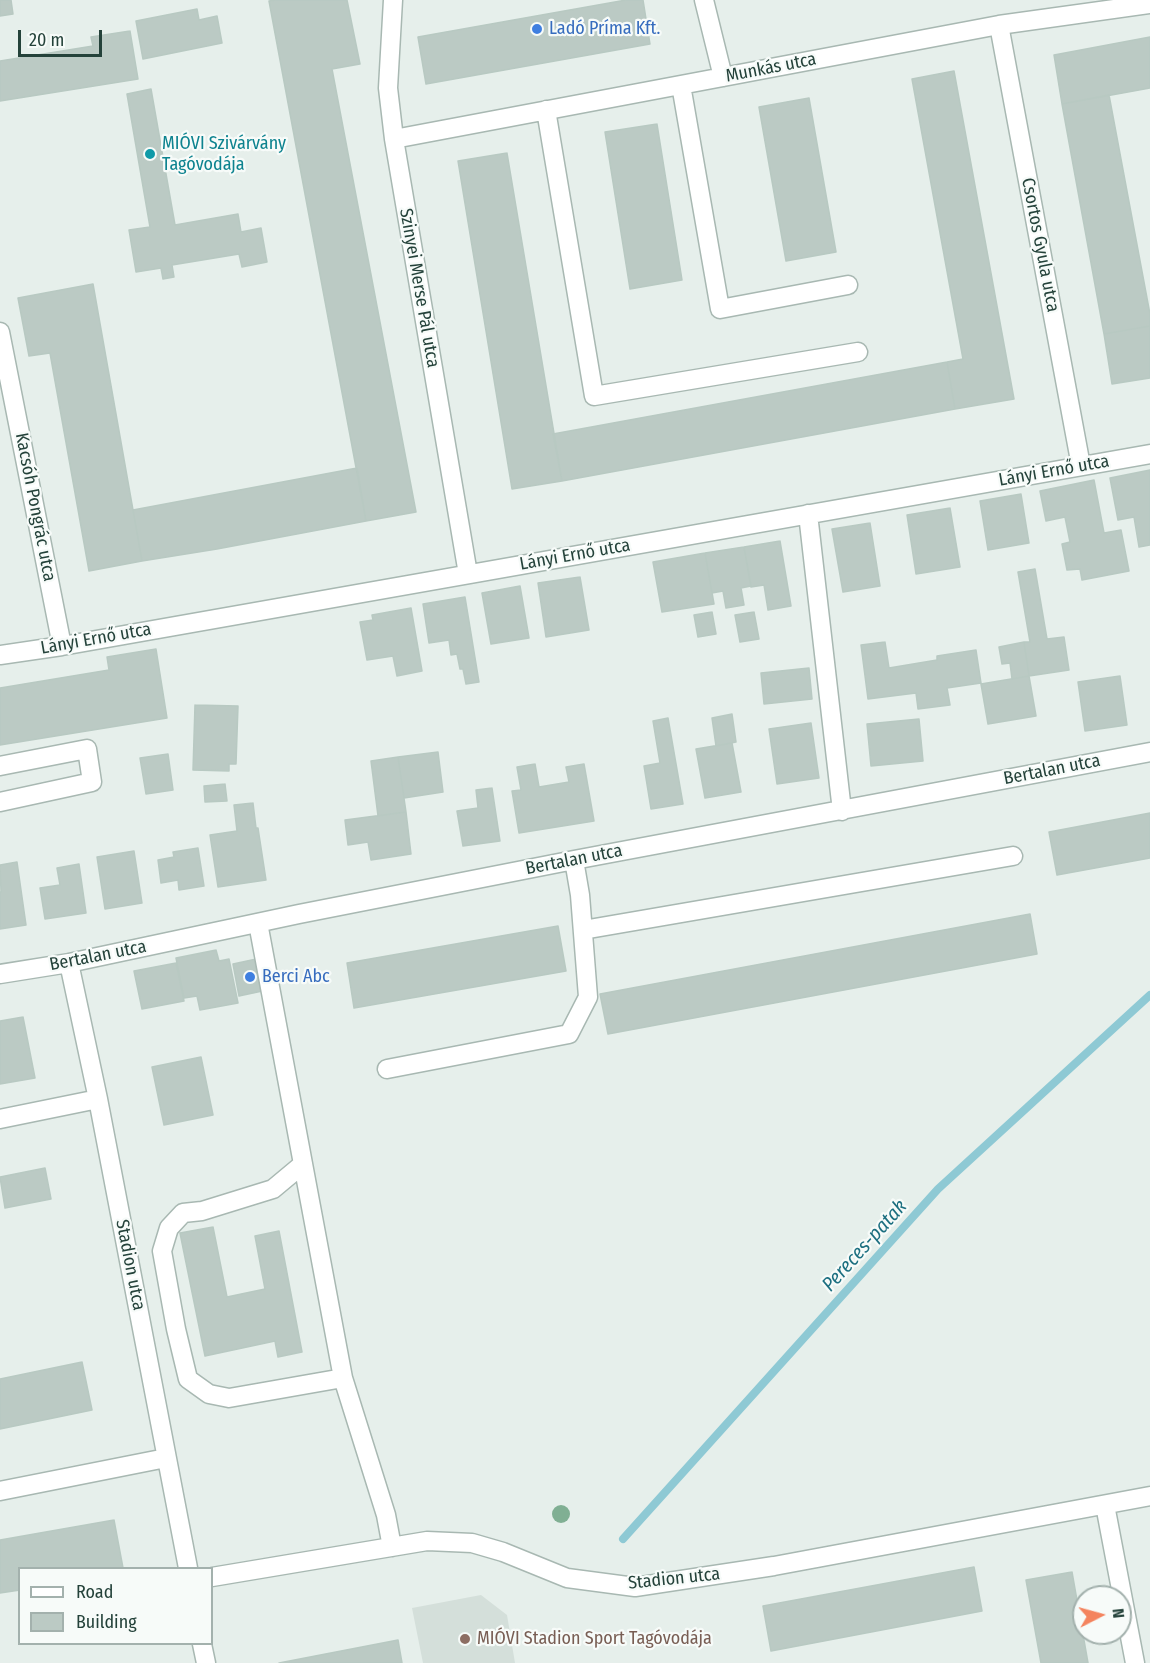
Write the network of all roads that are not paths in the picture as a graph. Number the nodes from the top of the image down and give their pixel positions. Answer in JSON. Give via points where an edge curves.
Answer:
{"nodes":[{"id":1,"x":393,"y":0,"type":"edge"},
{"id":2,"x":704,"y":0,"type":"edge"},
{"id":3,"x":1150,"y":4,"type":"edge"},
{"id":4,"x":999,"y":25,"type":"junction"},
{"id":5,"x":723,"y":77,"type":"junction"},
{"id":6,"x":681,"y":85,"type":"junction"},
{"id":7,"x":546,"y":110,"type":"junction"},
{"id":8,"x":394,"y":139,"type":"junction"},
{"id":9,"x":849,"y":285,"type":"dead end"},
{"id":10,"x":0,"y":332,"type":"edge"},
{"id":11,"x":858,"y":352,"type":"dead end"},
{"id":12,"x":1150,"y":454,"type":"edge"},
{"id":13,"x":1081,"y":466,"type":"junction"},
{"id":14,"x":808,"y":514,"type":"junction"},
{"id":15,"x":468,"y":574,"type":"junction"},
{"id":16,"x":62,"y":646,"type":"junction"},
{"id":17,"x":0,"y":655,"type":"edge"},
{"id":18,"x":1150,"y":752,"type":"edge"},
{"id":19,"x":0,"y":766,"type":"edge"},
{"id":20,"x":0,"y":802,"type":"edge"},
{"id":21,"x":842,"y":811,"type":"junction"},
{"id":22,"x":1013,"y":856,"type":"dead end"},
{"id":23,"x":574,"y":860,"type":"junction"},
{"id":24,"x":258,"y":923,"type":"junction"},
{"id":25,"x":583,"y":930,"type":"junction"},
{"id":26,"x":69,"y":963,"type":"junction"},
{"id":27,"x":0,"y":974,"type":"edge"},
{"id":28,"x":387,"y":1069,"type":"dead end"},
{"id":29,"x":98,"y":1099,"type":"junction"},
{"id":30,"x":0,"y":1119,"type":"edge"},
{"id":31,"x":303,"y":1164,"type":"junction"},
{"id":32,"x":343,"y":1378,"type":"junction"},
{"id":33,"x":166,"y":1458,"type":"junction"},
{"id":34,"x":0,"y":1491,"type":"edge"},
{"id":35,"x":1150,"y":1496,"type":"edge"},
{"id":36,"x":1105,"y":1505,"type":"junction"},
{"id":37,"x":392,"y":1547,"type":"junction"},
{"id":38,"x":188,"y":1567,"type":"edge"},
{"id":39,"x":213,"y":1577,"type":"edge"},
{"id":40,"x":202,"y":1645,"type":"edge"},
{"id":41,"x":206,"y":1663,"type":"edge"},
{"id":42,"x":1136,"y":1663,"type":"edge"}],
"edges":[{"from":1,"to":8,"type":"street","name":"Szinyei Merse Pál utca","via":[[388,88]]},
{"from":2,"to":5,"type":"street"},
{"from":3,"to":4,"type":"street","name":"Munkás utca"},
{"from":4,"to":5,"type":"street","name":"Munkás utca"},
{"from":4,"to":13,"type":"street","name":"Csortos Gyula utca"},
{"from":5,"to":6,"type":"street","name":"Munkás utca"},
{"from":6,"to":7,"type":"street","name":"Munkás utca"},
{"from":6,"to":9,"type":"street","via":[[720,309]]},
{"from":7,"to":8,"type":"street","name":"Munkás utca"},
{"from":7,"to":11,"type":"street","via":[[594,396]]},
{"from":8,"to":15,"type":"street","name":"Szinyei Merse Pál utca"},
{"from":10,"to":16,"type":"street","name":"Kacsóh Pongrác utca"},
{"from":12,"to":13,"type":"street","name":"Lányi Ernő utca"},
{"from":13,"to":14,"type":"street","name":"Lányi Ernő utca"},
{"from":14,"to":15,"type":"street","name":"Lányi Ernő utca"},
{"from":14,"to":21,"type":"street"},
{"from":15,"to":16,"type":"street","name":"Lányi Ernő utca"},
{"from":16,"to":17,"type":"street","name":"Lányi Ernő utca"},
{"from":18,"to":21,"type":"street","name":"Bertalan utca"},
{"from":19,"to":20,"type":"street","via":[[87,749],[92,782]]},
{"from":21,"to":23,"type":"street","name":"Bertalan utca"},
{"from":22,"to":25,"type":"street"},
{"from":23,"to":24,"type":"street","name":"Bertalan utca"},
{"from":23,"to":25,"type":"street"},
{"from":24,"to":26,"type":"street","name":"Bertalan utca"},
{"from":24,"to":31,"type":"street"},
{"from":25,"to":28,"type":"street","via":[[588,997],[569,1034]]},
{"from":26,"to":27,"type":"street","name":"Bertalan utca"},
{"from":26,"to":29,"type":"street","name":"Stadion utca"},
{"from":29,"to":30,"type":"street"},
{"from":29,"to":33,"type":"street","name":"Stadion utca"},
{"from":31,"to":32,"type":"street"},
{"from":31,"to":32,"type":"street","via":[[273,1189],[183,1213],[170,1228],[162,1251],[176,1329],[188,1379],[208,1394],[229,1398]]},
{"from":32,"to":37,"type":"street","via":[[386,1515]]},
{"from":33,"to":34,"type":"street"},
{"from":33,"to":38,"type":"street","name":"Stadion utca"},
{"from":35,"to":36,"type":"street","name":"Stadion utca"},
{"from":36,"to":37,"type":"street","name":"Stadion utca","via":[[774,1566],[635,1587],[567,1578],[472,1543],[427,1541]]},
{"from":36,"to":42,"type":"street"},
{"from":37,"to":39,"type":"street","name":"Stadion utca"},
{"from":40,"to":41,"type":"street"}]}
